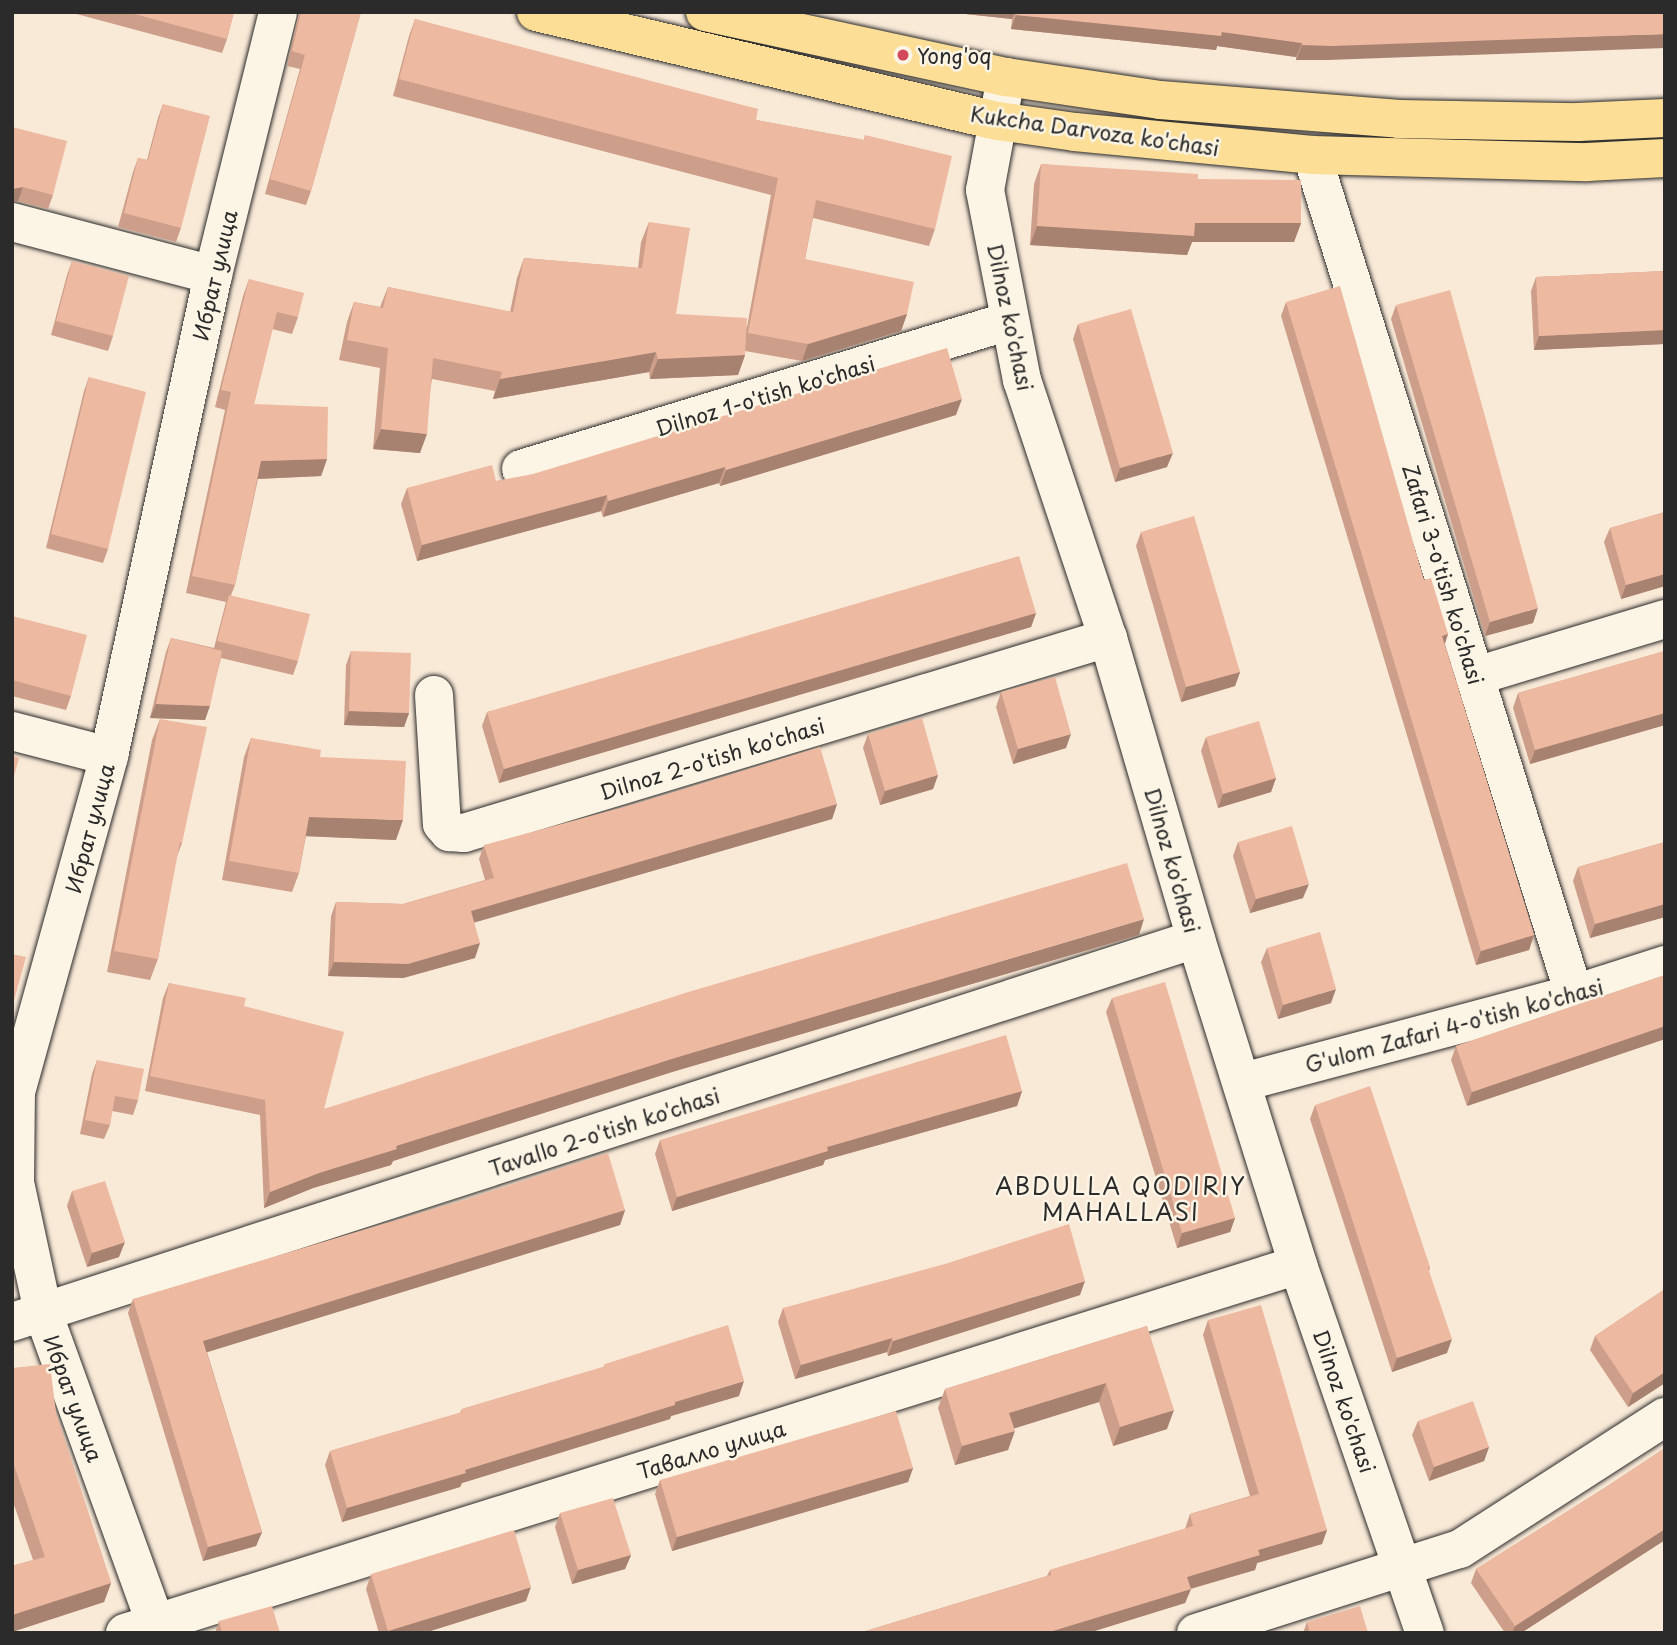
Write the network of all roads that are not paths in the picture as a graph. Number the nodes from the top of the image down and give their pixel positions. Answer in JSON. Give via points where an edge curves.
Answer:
{"nodes":[{"id":1,"x":278,"y":12,"type":"edge"},
{"id":2,"x":536,"y":12,"type":"edge"},
{"id":3,"x":705,"y":12,"type":"edge"},
{"id":4,"x":1006,"y":77,"type":"junction"},
{"id":5,"x":1665,"y":118,"type":"edge"},
{"id":6,"x":998,"y":121,"type":"junction"},
{"id":7,"x":1312,"y":155,"type":"junction"},
{"id":8,"x":1665,"y":158,"type":"edge"},
{"id":9,"x":12,"y":222,"type":"edge"},
{"id":10,"x":213,"y":275,"type":"junction"},
{"id":11,"x":1009,"y":321,"type":"junction"},
{"id":12,"x":521,"y":469,"type":"dead end"},
{"id":13,"x":1665,"y":619,"type":"edge"},
{"id":14,"x":1108,"y":638,"type":"junction"},
{"id":15,"x":1476,"y":676,"type":"junction"},
{"id":16,"x":434,"y":695,"type":"dead end"},
{"id":17,"x":12,"y":731,"type":"edge"},
{"id":18,"x":109,"y":756,"type":"junction"},
{"id":19,"x":1196,"y":939,"type":"junction"},
{"id":20,"x":1665,"y":965,"type":"edge"},
{"id":21,"x":1574,"y":994,"type":"junction"},
{"id":22,"x":1243,"y":1082,"type":"junction"},
{"id":23,"x":14,"y":1091,"type":"edge"},
{"id":24,"x":1298,"y":1265,"type":"junction"},
{"id":25,"x":28,"y":1317,"type":"edge"},
{"id":26,"x":1665,"y":1417,"type":"edge"},
{"id":27,"x":1403,"y":1567,"type":"junction"},
{"id":28,"x":147,"y":1630,"type":"edge"},
{"id":29,"x":1196,"y":1633,"type":"edge"},
{"id":30,"x":1424,"y":1633,"type":"edge"}],
"edges":[{"from":1,"to":10,"type":"street","name":"Ибрат улица"},
{"from":2,"to":6,"type":"main road","name":"Kukcha Darvoza ko'chasi"},
{"from":3,"to":4,"type":"main road","name":"Kukcha Darvoza ko'chasi"},
{"from":4,"to":5,"type":"main road","name":"Kukcha Darvoza ko'chasi","via":[[1160,100],[1333,115],[1578,122]]},
{"from":4,"to":6,"type":"street","name":"Dilnoz ko'chasi"},
{"from":6,"to":7,"type":"main road","name":"Kukcha Darvoza ko'chasi"},
{"from":6,"to":11,"type":"street","name":"Dilnoz ko'chasi","via":[[985,191]]},
{"from":7,"to":8,"type":"main road","name":"Kukcha Darvoza ko'chasi","via":[[1587,162]]},
{"from":7,"to":15,"type":"street","name":"Zafari 3-o'tish ko'chasi"},
{"from":9,"to":10,"type":"street"},
{"from":10,"to":18,"type":"street","name":"Ибрат улица"},
{"from":11,"to":12,"type":"street","name":"Dilnoz 1-o'tish ko'chasi"},
{"from":11,"to":14,"type":"street","name":"Dilnoz ko'chasi","via":[[1022,380]]},
{"from":13,"to":15,"type":"street"},
{"from":14,"to":16,"type":"street","name":"Dilnoz 2-o'tish ko'chasi","via":[[464,833],[449,832],[442,824]]},
{"from":14,"to":19,"type":"street","name":"Dilnoz ko'chasi"},
{"from":15,"to":21,"type":"street","name":"Zafari 3-o'tish ko'chasi"},
{"from":17,"to":18,"type":"street"},
{"from":18,"to":23,"type":"street","name":"Ибрат улица"},
{"from":19,"to":22,"type":"street","name":"Dilnoz ko'chasi"},
{"from":19,"to":25,"type":"street","name":"Tavallo 2-o'tish ko'chasi"},
{"from":20,"to":21,"type":"street","name":"G'ulom Zafari 4-o'tish ko'chasi"},
{"from":21,"to":22,"type":"street","name":"G'ulom Zafari 4-o'tish ko'chasi"},
{"from":22,"to":24,"type":"street","name":"Dilnoz ko'chasi"},
{"from":23,"to":25,"type":"street","name":"Ибрат улица","via":[[15,1183]]},
{"from":24,"to":27,"type":"street","name":"Dilnoz ko'chasi"},
{"from":24,"to":28,"type":"street","name":"Тавалло улица"},
{"from":25,"to":28,"type":"street","name":"Ибрат улица"},
{"from":26,"to":27,"type":"street","via":[[1460,1549]]},
{"from":27,"to":29,"type":"street"},
{"from":27,"to":30,"type":"street","name":"Dilnoz ko'chasi"}]}
